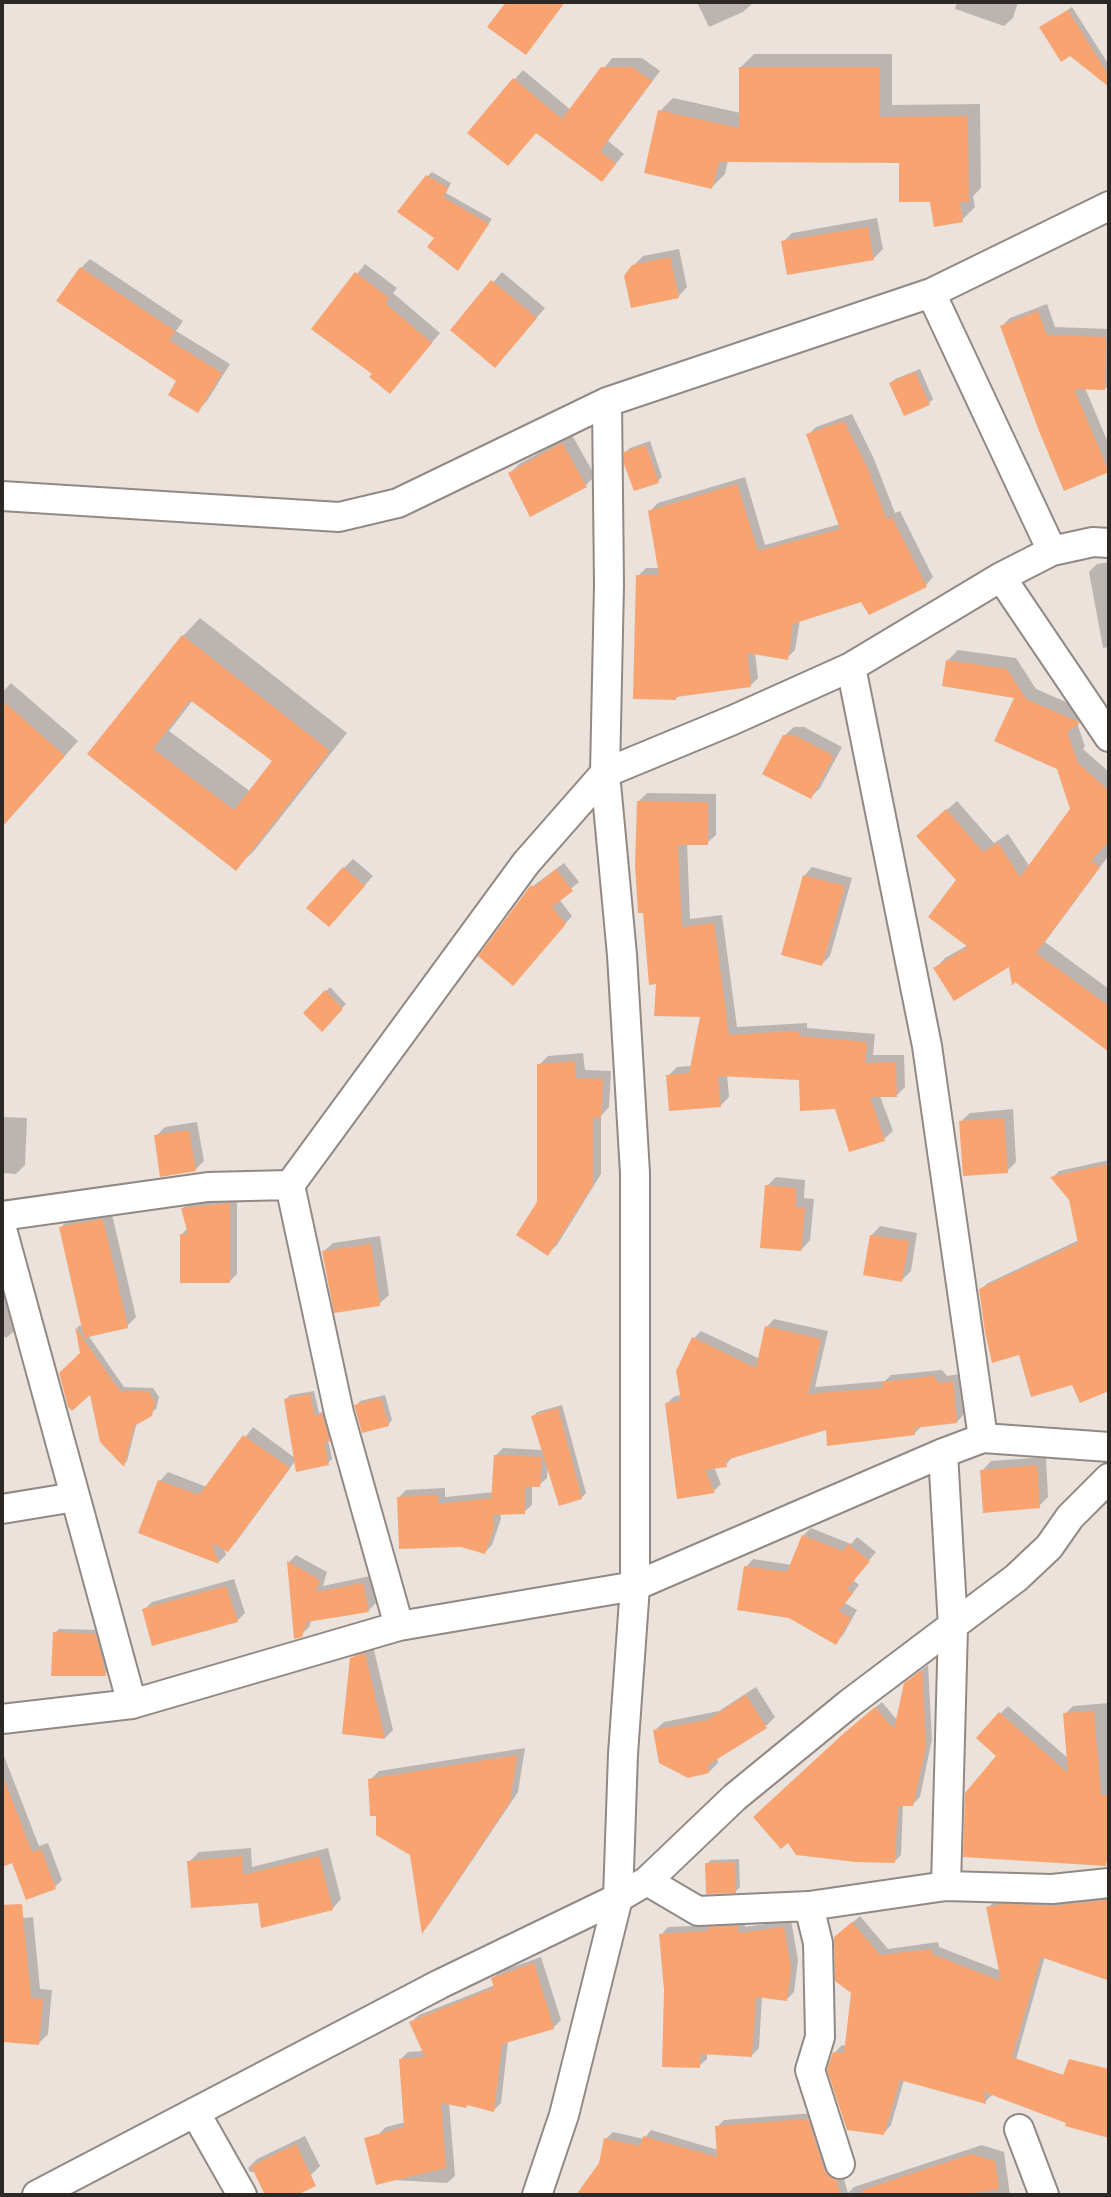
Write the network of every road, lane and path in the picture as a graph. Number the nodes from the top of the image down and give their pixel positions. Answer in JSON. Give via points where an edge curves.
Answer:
{"nodes":[{"id":1,"x":1109,"y":206,"type":"edge"},
{"id":2,"x":931,"y":293,"type":"junction"},
{"id":3,"x":607,"y":402,"type":"junction"},
{"id":4,"x":2,"y":496,"type":"edge"},
{"id":5,"x":1109,"y":543,"type":"edge"},
{"id":6,"x":1052,"y":551,"type":"junction"},
{"id":7,"x":1001,"y":577,"type":"junction"},
{"id":8,"x":851,"y":667,"type":"junction"},
{"id":9,"x":1109,"y":737,"type":"edge"},
{"id":10,"x":605,"y":773,"type":"junction"},
{"id":11,"x":290,"y":1185,"type":"junction"},
{"id":12,"x":2,"y":1216,"type":"edge"},
{"id":13,"x":2,"y":1229,"type":"edge"},
{"id":14,"x":983,"y":1438,"type":"junction"},
{"id":15,"x":1109,"y":1447,"type":"edge"},
{"id":16,"x":943,"y":1453,"type":"junction"},
{"id":17,"x":1109,"y":1478,"type":"edge"},
{"id":18,"x":75,"y":1497,"type":"junction"},
{"id":19,"x":2,"y":1509,"type":"edge"},
{"id":20,"x":635,"y":1586,"type":"junction"},
{"id":21,"x":399,"y":1626,"type":"junction"},
{"id":22,"x":953,"y":1627,"type":"junction"},
{"id":23,"x":132,"y":1704,"type":"junction"},
{"id":24,"x":2,"y":1719,"type":"edge"},
{"id":25,"x":647,"y":1881,"type":"junction"},
{"id":26,"x":1109,"y":1884,"type":"edge"},
{"id":27,"x":946,"y":1886,"type":"junction"},
{"id":28,"x":618,"y":1898,"type":"junction"},
{"id":29,"x":808,"y":1906,"type":"junction"},
{"id":30,"x":195,"y":2112,"type":"junction"},
{"id":31,"x":1018,"y":2129,"type":"dead end"},
{"id":32,"x":840,"y":2164,"type":"dead end"},
{"id":33,"x":37,"y":2195,"type":"edge"},
{"id":34,"x":242,"y":2195,"type":"edge"},
{"id":35,"x":537,"y":2195,"type":"edge"},
{"id":36,"x":1044,"y":2195,"type":"edge"}],
"edges":[{"from":1,"to":2,"type":"street"},
{"from":2,"to":3,"type":"street"},
{"from":2,"to":6,"type":"street"},
{"from":3,"to":4,"type":"street","via":[[398,503],[339,517]]},
{"from":3,"to":10,"type":"street"},
{"from":5,"to":6,"type":"street"},
{"from":6,"to":7,"type":"street"},
{"from":7,"to":8,"type":"street"},
{"from":7,"to":9,"type":"street"},
{"from":8,"to":10,"type":"street"},
{"from":8,"to":14,"type":"street","via":[[927,1046]]},
{"from":10,"to":11,"type":"street","via":[[526,863]]},
{"from":10,"to":20,"type":"street","via":[[635,1173]]},
{"from":11,"to":12,"type":"street","via":[[208,1187]]},
{"from":11,"to":21,"type":"street","via":[[339,1413]]},
{"from":13,"to":18,"type":"street"},
{"from":14,"to":15,"type":"street"},
{"from":14,"to":16,"type":"street"},
{"from":16,"to":20,"type":"street"},
{"from":16,"to":22,"type":"street"},
{"from":17,"to":22,"type":"street","via":[[1070,1517],[1049,1547]]},
{"from":18,"to":19,"type":"street"},
{"from":18,"to":23,"type":"street"},
{"from":20,"to":21,"type":"street"},
{"from":20,"to":28,"type":"street"},
{"from":21,"to":23,"type":"street"},
{"from":22,"to":25,"type":"street","via":[[735,1797]]},
{"from":22,"to":27,"type":"street"},
{"from":23,"to":24,"type":"street"},
{"from":25,"to":28,"type":"street"},
{"from":25,"to":29,"type":"street","via":[[698,1911]]},
{"from":26,"to":27,"type":"street","via":[[1052,1889]]},
{"from":27,"to":29,"type":"street"},
{"from":28,"to":30,"type":"street","via":[[440,1984]]},
{"from":28,"to":35,"type":"street","via":[[564,2115]]},
{"from":29,"to":32,"type":"street","via":[[818,1943],[820,2037],[810,2070]]},
{"from":30,"to":33,"type":"street"},
{"from":30,"to":34,"type":"street"},
{"from":31,"to":36,"type":"street"}]}
